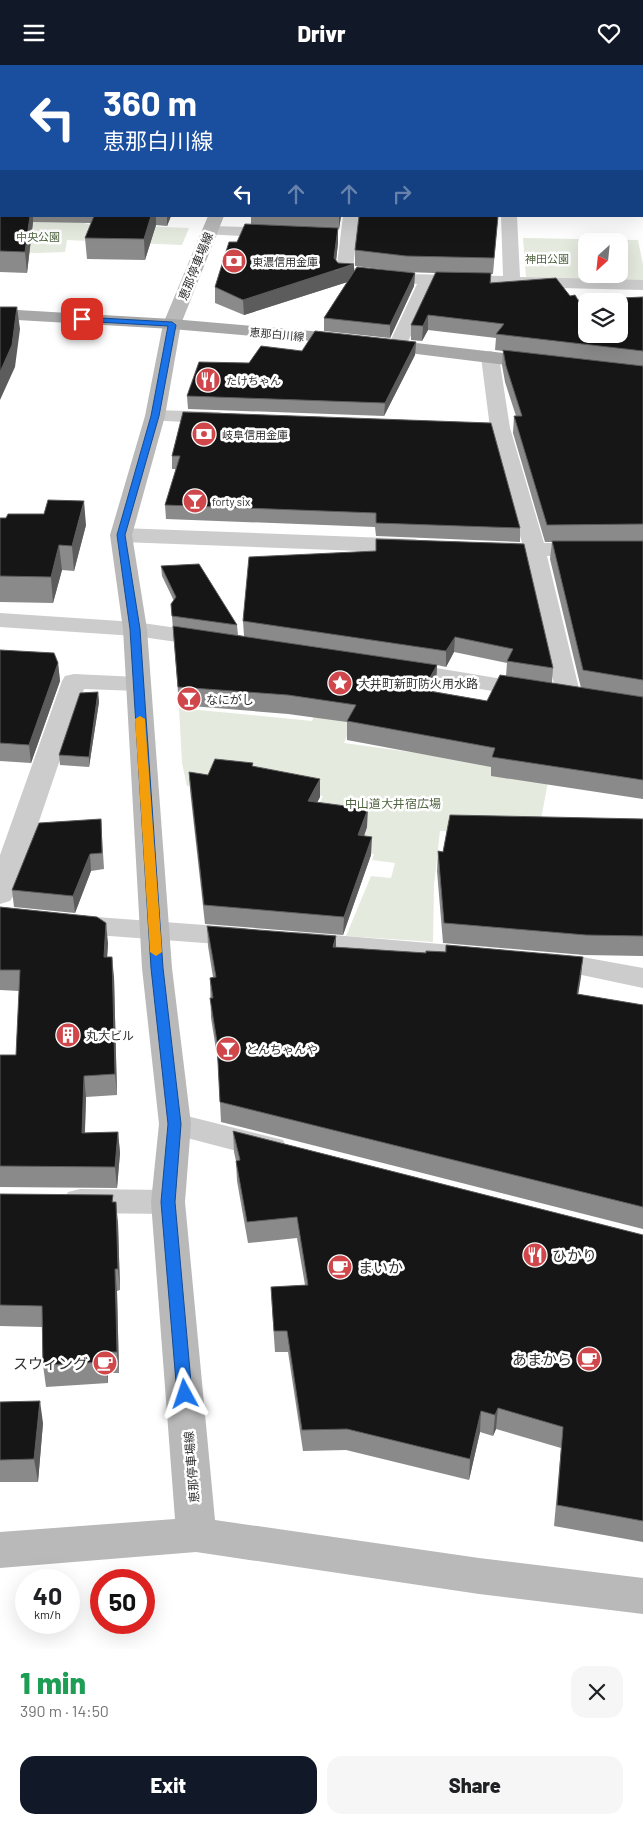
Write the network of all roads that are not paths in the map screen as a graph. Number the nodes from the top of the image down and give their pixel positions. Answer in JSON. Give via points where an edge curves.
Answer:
{"nodes":[{"id":1,"x":352,"y":217,"type":"edge"},
{"id":2,"x":508,"y":217,"type":"edge"},
{"id":3,"x":213,"y":223,"type":"edge"},
{"id":4,"x":299,"y":234,"type":"edge"},
{"id":5,"x":329,"y":235,"type":"edge"},
{"id":6,"x":349,"y":236,"type":"junction"},
{"id":7,"x":428,"y":279,"type":"junction"},
{"id":8,"x":512,"y":282,"type":"junction"},
{"id":9,"x":643,"y":285,"type":"edge"},
{"id":10,"x":0,"y":315,"type":"edge"},
{"id":11,"x":172,"y":325,"type":"junction"},
{"id":12,"x":397,"y":346,"type":"junction"},
{"id":13,"x":490,"y":357,"type":"junction"},
{"id":14,"x":557,"y":365,"type":"edge"},
{"id":15,"x":155,"y":416,"type":"junction"},
{"id":16,"x":234,"y":419,"type":"edge"},
{"id":17,"x":121,"y":535,"type":"junction"},
{"id":18,"x":436,"y":547,"type":"edge"},
{"id":19,"x":466,"y":548,"type":"edge"},
{"id":20,"x":643,"y":550,"type":"edge"},
{"id":21,"x":535,"y":551,"type":"junction"},
{"id":22,"x":0,"y":620,"type":"edge"},
{"id":23,"x":135,"y":629,"type":"junction"},
{"id":24,"x":233,"y":643,"type":"edge"},
{"id":25,"x":379,"y":665,"type":"edge"},
{"id":26,"x":138,"y":684,"type":"junction"},
{"id":27,"x":0,"y":895,"type":"edge"},
{"id":28,"x":0,"y":916,"type":"edge"},
{"id":29,"x":155,"y":931,"type":"junction"},
{"id":30,"x":490,"y":957,"type":"edge"},
{"id":31,"x":519,"y":960,"type":"edge"},
{"id":32,"x":643,"y":978,"type":"edge"},
{"id":33,"x":175,"y":1124,"type":"junction"},
{"id":34,"x":300,"y":1155,"type":"edge"},
{"id":35,"x":50,"y":1201,"type":"edge"},
{"id":36,"x":168,"y":1202,"type":"junction"},
{"id":37,"x":196,"y":1535,"type":"junction"},
{"id":38,"x":0,"y":1550,"type":"edge"},
{"id":39,"x":643,"y":1596,"type":"edge"}],
"edges":[{"from":1,"to":6,"type":"street"},
{"from":2,"to":8,"type":"street"},
{"from":3,"to":4,"type":"street"},
{"from":3,"to":11,"type":"main road","name":"恵那停車場線"},
{"from":5,"to":6,"type":"street"},
{"from":6,"to":7,"type":"street","via":[[344,272]]},
{"from":7,"to":8,"type":"street"},
{"from":7,"to":12,"type":"street"},
{"from":8,"to":9,"type":"street"},
{"from":10,"to":11,"type":"main road","name":"恵那白川線"},
{"from":11,"to":12,"type":"main road","name":"恵那白川線"},
{"from":11,"to":15,"type":"main road","name":"恵那停車場線"},
{"from":12,"to":13,"type":"main road","name":"恵那白川線"},
{"from":13,"to":14,"type":"main road","name":"恵那白川線"},
{"from":13,"to":21,"type":"street","via":[[490,428]]},
{"from":15,"to":16,"type":"street"},
{"from":15,"to":17,"type":"main road","name":"恵那停車場線"},
{"from":17,"to":18,"type":"street"},
{"from":17,"to":23,"type":"main road","name":"恵那停車場線"},
{"from":19,"to":21,"type":"street"},
{"from":20,"to":21,"type":"street"},
{"from":21,"to":25,"type":"street","via":[[578,698]]},
{"from":22,"to":23,"type":"street"},
{"from":23,"to":24,"type":"street"},
{"from":23,"to":26,"type":"main road","name":"恵那停車場線"},
{"from":26,"to":27,"type":"street","via":[[74,681]]},
{"from":26,"to":29,"type":"main road","name":"恵那停車場線"},
{"from":28,"to":29,"type":"street"},
{"from":29,"to":30,"type":"street"},
{"from":29,"to":33,"type":"main road","name":"恵那停車場線"},
{"from":31,"to":32,"type":"street","via":[[577,965]]},
{"from":33,"to":34,"type":"street"},
{"from":33,"to":36,"type":"main road","name":"恵那停車場線"},
{"from":35,"to":36,"type":"street"},
{"from":36,"to":37,"type":"main road","name":"恵那停車場線"},
{"from":37,"to":38,"type":"main road"},
{"from":37,"to":39,"type":"main road"}]}
